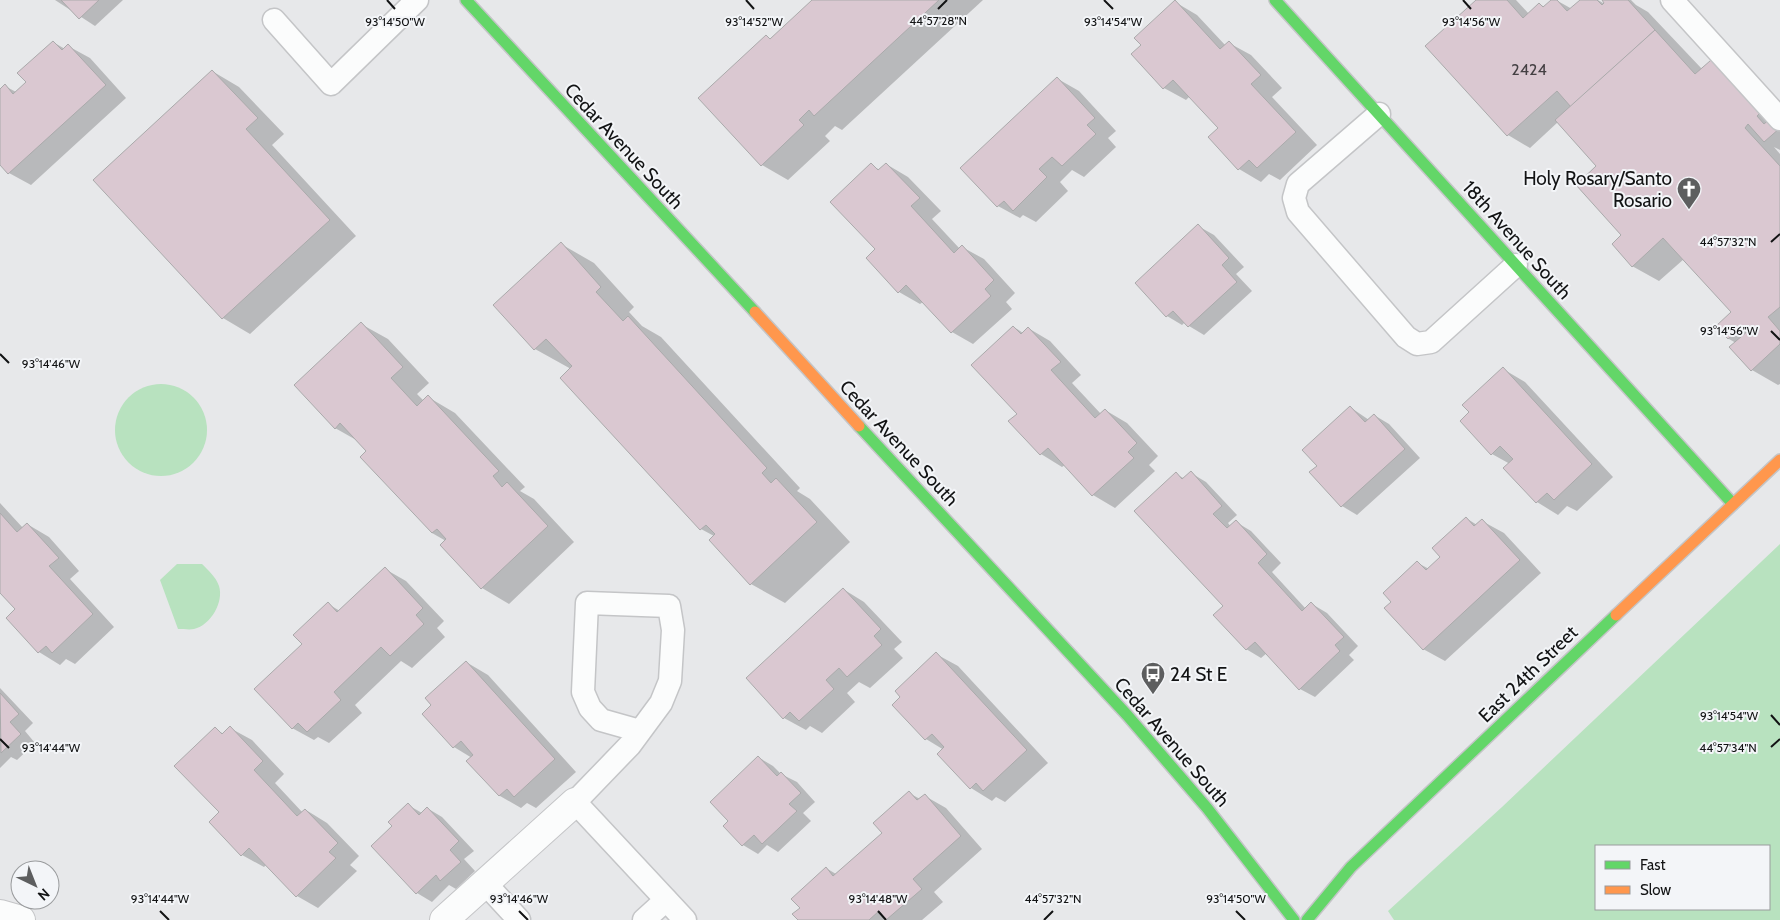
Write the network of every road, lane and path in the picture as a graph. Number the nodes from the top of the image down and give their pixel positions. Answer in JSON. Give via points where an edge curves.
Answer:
{"nodes":[{"id":1,"x":417,"y":0,"type":"edge"},
{"id":2,"x":466,"y":0,"type":"edge"},
{"id":3,"x":1275,"y":0,"type":"edge"},
{"id":4,"x":1672,"y":0,"type":"edge"},
{"id":5,"x":274,"y":20,"type":"dead end"},
{"id":6,"x":1379,"y":114,"type":"junction"},
{"id":7,"x":1780,"y":119,"type":"edge"},
{"id":8,"x":1516,"y":265,"type":"junction"},
{"id":9,"x":1780,"y":460,"type":"edge"},
{"id":10,"x":1733,"y":504,"type":"junction"},
{"id":11,"x":640,"y":731,"type":"junction"},
{"id":12,"x":575,"y":802,"type":"junction"},
{"id":13,"x":485,"y":883,"type":"junction"},
{"id":14,"x":666,"y":900,"type":"junction"},
{"id":15,"x":0,"y":914,"type":"edge"},
{"id":16,"x":21,"y":920,"type":"edge"},
{"id":17,"x":444,"y":920,"type":"edge"},
{"id":18,"x":519,"y":920,"type":"edge"},
{"id":19,"x":644,"y":920,"type":"edge"},
{"id":20,"x":685,"y":920,"type":"edge"},
{"id":21,"x":1294,"y":920,"type":"edge"},
{"id":22,"x":1307,"y":920,"type":"edge"}],
"edges":[{"from":1,"to":5,"type":"lane","via":[[331,84]]},
{"from":2,"to":21,"type":"street","name":"Cedar Avenue South","via":[[1127,715],[1207,808]]},
{"from":3,"to":6,"type":"street","name":"18th Avenue South"},
{"from":4,"to":7,"type":"lane"},
{"from":6,"to":8,"type":"street","name":"18th Avenue South"},
{"from":6,"to":8,"type":"lane","via":[[1298,184],[1294,198],[1298,212],[1406,337],[1418,344],[1431,342]]},
{"from":8,"to":10,"type":"street","name":"18th Avenue South"},
{"from":9,"to":10,"type":"street","name":"East 24th Street"},
{"from":10,"to":22,"type":"street","name":"East 24th Street","via":[[1351,867]]},
{"from":11,"to":11,"type":"lane","via":[[661,703],[670,681],[673,630],[669,606],[587,603],[583,692],[590,708],[601,720]]},
{"from":11,"to":12,"type":"lane"},
{"from":12,"to":13,"type":"street"},
{"from":12,"to":14,"type":"lane"},
{"from":13,"to":17,"type":"street"},
{"from":13,"to":18,"type":"lane"},
{"from":14,"to":19,"type":"lane"},
{"from":14,"to":20,"type":"lane"},
{"from":15,"to":16,"type":"street"}]}
